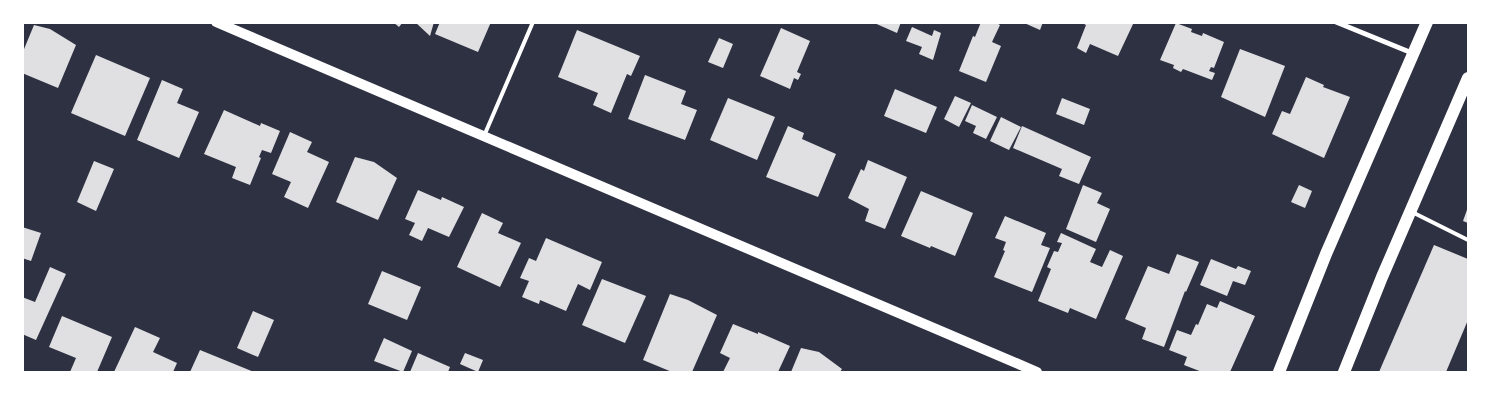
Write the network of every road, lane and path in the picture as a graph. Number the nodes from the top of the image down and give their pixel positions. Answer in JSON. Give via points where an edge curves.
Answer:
{"nodes":[{"id":1,"x":216,"y":22,"type":"edge"},
{"id":2,"x":533,"y":22,"type":"edge"},
{"id":3,"x":1336,"y":22,"type":"edge"},
{"id":4,"x":1426,"y":22,"type":"edge"},
{"id":5,"x":1413,"y":54,"type":"junction"},
{"id":6,"x":1468,"y":78,"type":"edge"},
{"id":7,"x":484,"y":136,"type":"junction"},
{"id":8,"x":1410,"y":211,"type":"junction"},
{"id":9,"x":1468,"y":240,"type":"edge"},
{"id":10,"x":1037,"y":372,"type":"edge"},
{"id":11,"x":1279,"y":372,"type":"edge"},
{"id":12,"x":1344,"y":372,"type":"edge"}],
"edges":[{"from":1,"to":7,"type":"main road"},
{"from":2,"to":7,"type":"lane"},
{"from":3,"to":5,"type":"street"},
{"from":4,"to":5,"type":"main road"},
{"from":5,"to":11,"type":"main road","via":[[1326,254]]},
{"from":6,"to":8,"type":"main road"},
{"from":7,"to":10,"type":"main road"},
{"from":8,"to":9,"type":"lane"},
{"from":8,"to":12,"type":"main road"}]}
